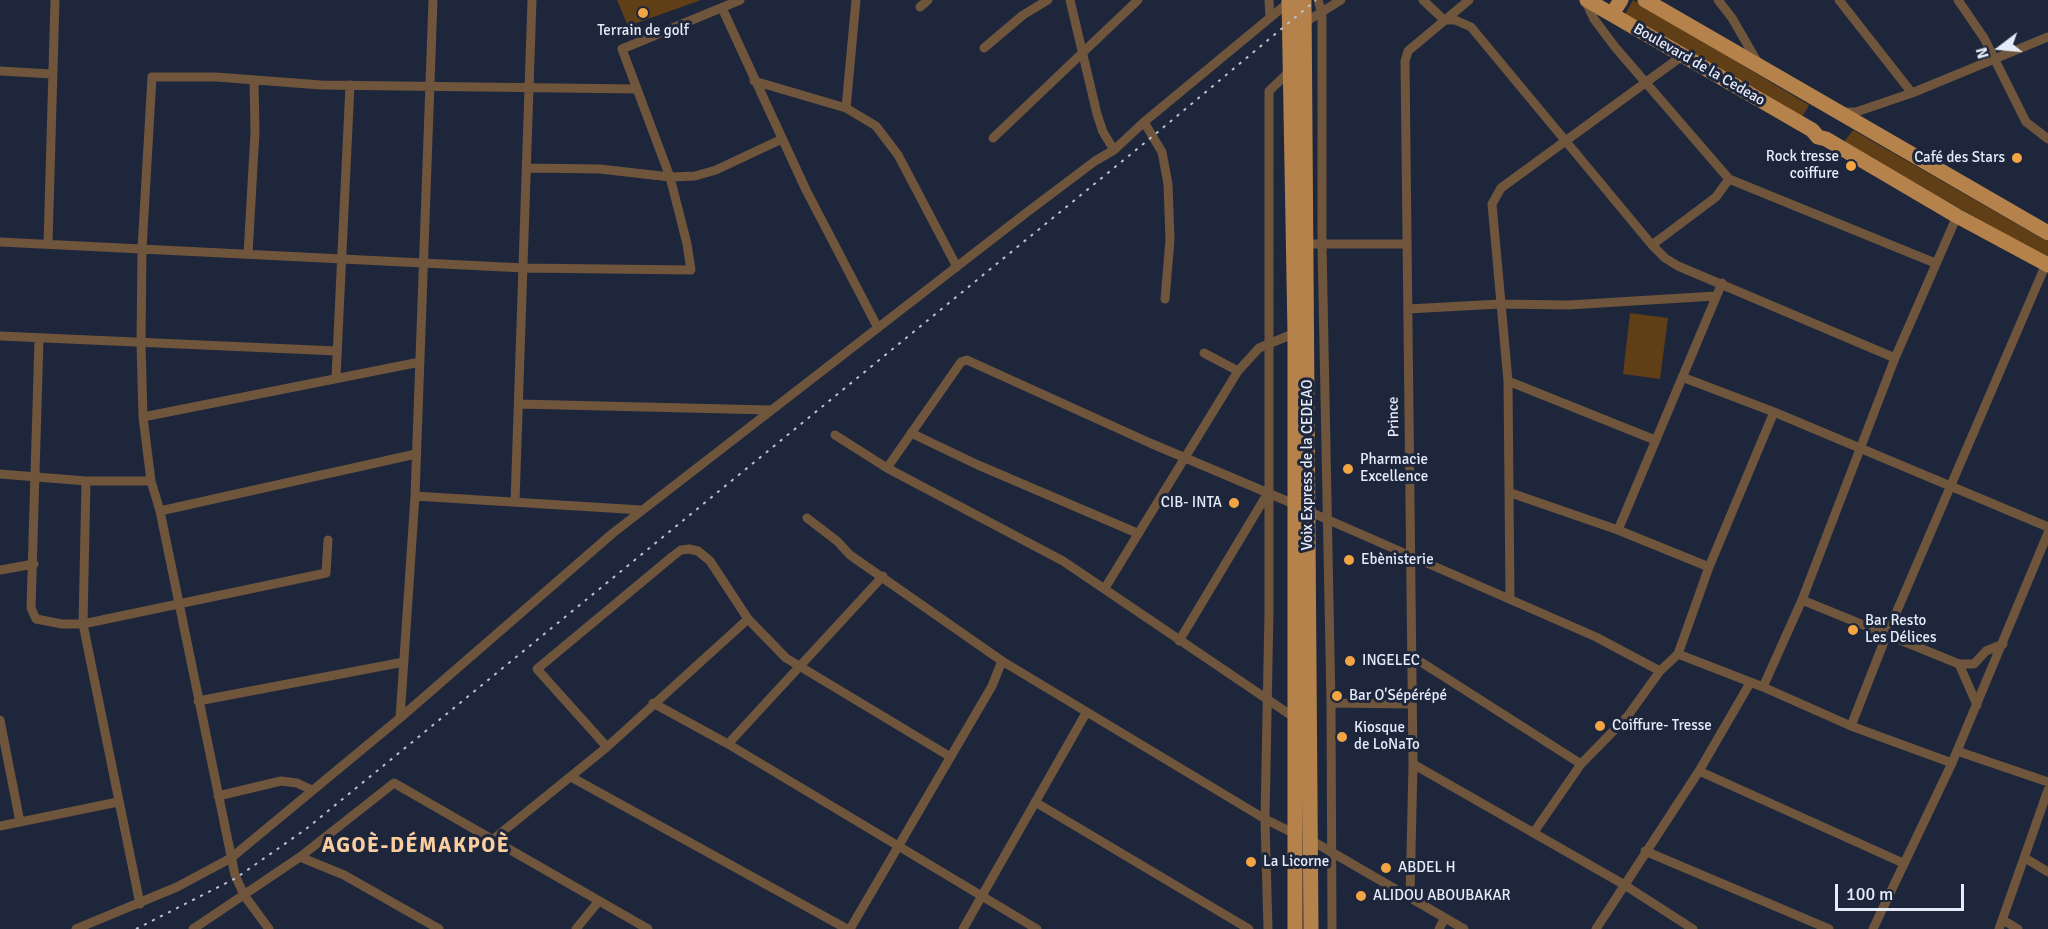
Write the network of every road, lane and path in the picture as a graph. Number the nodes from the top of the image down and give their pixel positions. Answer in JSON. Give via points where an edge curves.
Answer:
{"nodes":[{"id":1,"x":55,"y":0,"type":"edge"},
{"id":2,"x":433,"y":0,"type":"edge"},
{"id":3,"x":532,"y":0,"type":"edge"},
{"id":4,"x":740,"y":0,"type":"edge"},
{"id":5,"x":856,"y":0,"type":"edge"},
{"id":6,"x":1048,"y":0,"type":"edge"},
{"id":7,"x":1070,"y":0,"type":"edge"},
{"id":8,"x":1138,"y":0,"type":"edge"},
{"id":9,"x":1269,"y":0,"type":"edge"},
{"id":10,"x":1318,"y":0,"type":"edge"},
{"id":11,"x":1341,"y":0,"type":"edge"},
{"id":12,"x":1423,"y":0,"type":"edge"},
{"id":13,"x":1469,"y":0,"type":"edge"},
{"id":14,"x":1586,"y":0,"type":"edge"},
{"id":15,"x":1621,"y":0,"type":"edge"},
{"id":16,"x":1645,"y":0,"type":"edge"},
{"id":17,"x":1718,"y":0,"type":"edge"},
{"id":18,"x":1839,"y":0,"type":"edge"},
{"id":19,"x":1958,"y":0,"type":"edge"},
{"id":20,"x":1294,"y":1,"type":"edge"},
{"id":21,"x":722,"y":8,"type":"junction"},
{"id":22,"x":1322,"y":14,"type":"junction"},
{"id":23,"x":1612,"y":14,"type":"junction"},
{"id":24,"x":1270,"y":18,"type":"junction"},
{"id":25,"x":1444,"y":20,"type":"junction"},
{"id":26,"x":1304,"y":23,"type":"junction"},
{"id":27,"x":2048,"y":37,"type":"edge"},
{"id":28,"x":984,"y":48,"type":"dead end"},
{"id":29,"x":1080,"y":52,"type":"junction"},
{"id":30,"x":1682,"y":56,"type":"junction"},
{"id":31,"x":1994,"y":58,"type":"junction"},
{"id":32,"x":1761,"y":67,"type":"junction"},
{"id":33,"x":0,"y":71,"type":"edge"},
{"id":34,"x":1290,"y":71,"type":"junction"},
{"id":35,"x":52,"y":74,"type":"junction"},
{"id":36,"x":254,"y":81,"type":"junction"},
{"id":37,"x":754,"y":81,"type":"junction"},
{"id":38,"x":1645,"y":83,"type":"junction"},
{"id":39,"x":350,"y":85,"type":"junction"},
{"id":40,"x":432,"y":86,"type":"junction"},
{"id":41,"x":637,"y":89,"type":"junction"},
{"id":42,"x":528,"y":90,"type":"junction"},
{"id":43,"x":1912,"y":93,"type":"junction"},
{"id":44,"x":846,"y":108,"type":"junction"},
{"id":45,"x":1834,"y":110,"type":"junction"},
{"id":46,"x":1144,"y":122,"type":"junction"},
{"id":47,"x":1812,"y":130,"type":"junction"},
{"id":48,"x":2046,"y":136,"type":"edge"},
{"id":49,"x":993,"y":138,"type":"dead end"},
{"id":50,"x":782,"y":139,"type":"junction"},
{"id":51,"x":1826,"y":139,"type":"junction"},
{"id":52,"x":1565,"y":141,"type":"junction"},
{"id":53,"x":1114,"y":150,"type":"junction"},
{"id":54,"x":528,"y":168,"type":"junction"},
{"id":55,"x":670,"y":177,"type":"junction"},
{"id":56,"x":1729,"y":179,"type":"junction"},
{"id":57,"x":1957,"y":216,"type":"junction"},
{"id":58,"x":2048,"y":233,"type":"edge"},
{"id":59,"x":0,"y":242,"type":"edge"},
{"id":60,"x":48,"y":244,"type":"junction"},
{"id":61,"x":1306,"y":244,"type":"junction"},
{"id":62,"x":1322,"y":244,"type":"junction"},
{"id":63,"x":1407,"y":244,"type":"junction"},
{"id":64,"x":1652,"y":245,"type":"junction"},
{"id":65,"x":142,"y":249,"type":"junction"},
{"id":66,"x":248,"y":254,"type":"junction"},
{"id":67,"x":342,"y":259,"type":"junction"},
{"id":68,"x":425,"y":263,"type":"junction"},
{"id":69,"x":1935,"y":263,"type":"junction"},
{"id":70,"x":2047,"y":264,"type":"edge"},
{"id":71,"x":957,"y":267,"type":"junction"},
{"id":72,"x":524,"y":268,"type":"junction"},
{"id":73,"x":1722,"y":283,"type":"junction"},
{"id":74,"x":1716,"y":296,"type":"junction"},
{"id":75,"x":1165,"y":299,"type":"dead end"},
{"id":76,"x":1500,"y":304,"type":"junction"},
{"id":77,"x":1407,"y":309,"type":"junction"},
{"id":78,"x":878,"y":328,"type":"junction"},
{"id":79,"x":1295,"y":333,"type":"junction"},
{"id":80,"x":0,"y":336,"type":"edge"},
{"id":81,"x":39,"y":339,"type":"junction"},
{"id":82,"x":141,"y":344,"type":"junction"},
{"id":83,"x":1268,"y":345,"type":"junction"},
{"id":84,"x":337,"y":351,"type":"junction"},
{"id":85,"x":1204,"y":353,"type":"dead end"},
{"id":86,"x":1895,"y":358,"type":"junction"},
{"id":87,"x":420,"y":362,"type":"junction"},
{"id":88,"x":1238,"y":371,"type":"junction"},
{"id":89,"x":336,"y":377,"type":"junction"},
{"id":90,"x":1682,"y":377,"type":"junction"},
{"id":91,"x":1508,"y":381,"type":"junction"},
{"id":92,"x":519,"y":404,"type":"junction"},
{"id":93,"x":770,"y":410,"type":"junction"},
{"id":94,"x":1774,"y":412,"type":"junction"},
{"id":95,"x":143,"y":417,"type":"junction"},
{"id":96,"x":911,"y":433,"type":"junction"},
{"id":97,"x":835,"y":435,"type":"dead end"},
{"id":98,"x":1655,"y":440,"type":"junction"},
{"id":99,"x":1862,"y":450,"type":"junction"},
{"id":100,"x":416,"y":454,"type":"junction"},
{"id":101,"x":1184,"y":457,"type":"junction"},
{"id":102,"x":887,"y":468,"type":"junction"},
{"id":103,"x":0,"y":474,"type":"edge"},
{"id":104,"x":36,"y":476,"type":"junction"},
{"id":105,"x":86,"y":481,"type":"junction"},
{"id":106,"x":151,"y":481,"type":"junction"},
{"id":107,"x":1951,"y":486,"type":"junction"},
{"id":108,"x":1511,"y":493,"type":"junction"},
{"id":109,"x":1267,"y":494,"type":"junction"},
{"id":110,"x":415,"y":496,"type":"junction"},
{"id":111,"x":515,"y":502,"type":"junction"},
{"id":112,"x":1294,"y":504,"type":"junction"},
{"id":113,"x":160,"y":510,"type":"junction"},
{"id":114,"x":641,"y":510,"type":"junction"},
{"id":115,"x":1308,"y":511,"type":"junction"},
{"id":116,"x":807,"y":518,"type":"dead end"},
{"id":117,"x":1327,"y":519,"type":"junction"},
{"id":118,"x":2048,"y":527,"type":"edge"},
{"id":119,"x":1618,"y":530,"type":"junction"},
{"id":120,"x":1137,"y":533,"type":"junction"},
{"id":121,"x":2048,"y":533,"type":"edge"},
{"id":122,"x":328,"y":540,"type":"dead end"},
{"id":123,"x":1409,"y":555,"type":"junction"},
{"id":124,"x":2044,"y":560,"type":"edge"},
{"id":125,"x":34,"y":564,"type":"junction"},
{"id":126,"x":1709,"y":567,"type":"junction"},
{"id":127,"x":0,"y":570,"type":"edge"},
{"id":128,"x":883,"y":576,"type":"junction"},
{"id":129,"x":1105,"y":588,"type":"junction"},
{"id":130,"x":1510,"y":599,"type":"junction"},
{"id":131,"x":1802,"y":600,"type":"junction"},
{"id":132,"x":179,"y":602,"type":"junction"},
{"id":133,"x":748,"y":619,"type":"junction"},
{"id":134,"x":83,"y":624,"type":"junction"},
{"id":135,"x":1887,"y":634,"type":"junction"},
{"id":136,"x":1179,"y":641,"type":"junction"},
{"id":137,"x":2003,"y":644,"type":"junction"},
{"id":138,"x":1678,"y":654,"type":"junction"},
{"id":139,"x":1410,"y":655,"type":"junction"},
{"id":140,"x":1002,"y":660,"type":"junction"},
{"id":141,"x":404,"y":662,"type":"junction"},
{"id":142,"x":1959,"y":664,"type":"junction"},
{"id":143,"x":799,"y":668,"type":"junction"},
{"id":144,"x":1660,"y":671,"type":"junction"},
{"id":145,"x":1750,"y":683,"type":"junction"},
{"id":146,"x":1763,"y":687,"type":"junction"},
{"id":147,"x":1267,"y":699,"type":"junction"},
{"id":148,"x":198,"y":700,"type":"junction"},
{"id":149,"x":653,"y":703,"type":"junction"},
{"id":150,"x":1331,"y":703,"type":"junction"},
{"id":151,"x":1412,"y":704,"type":"junction"},
{"id":152,"x":1977,"y":705,"type":"junction"},
{"id":153,"x":1086,"y":713,"type":"junction"},
{"id":154,"x":400,"y":718,"type":"junction"},
{"id":155,"x":1295,"y":718,"type":"junction"},
{"id":156,"x":0,"y":720,"type":"edge"},
{"id":157,"x":1851,"y":726,"type":"junction"},
{"id":158,"x":728,"y":744,"type":"junction"},
{"id":159,"x":607,"y":747,"type":"junction"},
{"id":160,"x":1957,"y":751,"type":"junction"},
{"id":161,"x":950,"y":756,"type":"junction"},
{"id":162,"x":1952,"y":763,"type":"junction"},
{"id":163,"x":1413,"y":764,"type":"junction"},
{"id":164,"x":1581,"y":765,"type":"junction"},
{"id":165,"x":1700,"y":771,"type":"junction"},
{"id":166,"x":571,"y":777,"type":"junction"},
{"id":167,"x":2048,"y":782,"type":"edge"},
{"id":168,"x":312,"y":790,"type":"junction"},
{"id":169,"x":2048,"y":790,"type":"edge"},
{"id":170,"x":218,"y":796,"type":"junction"},
{"id":171,"x":118,"y":802,"type":"junction"},
{"id":172,"x":1035,"y":802,"type":"junction"},
{"id":173,"x":1265,"y":819,"type":"junction"},
{"id":174,"x":20,"y":822,"type":"junction"},
{"id":175,"x":0,"y":826,"type":"edge"},
{"id":176,"x":1534,"y":832,"type":"junction"},
{"id":177,"x":1293,"y":833,"type":"junction"},
{"id":178,"x":1309,"y":839,"type":"junction"},
{"id":179,"x":491,"y":841,"type":"junction"},
{"id":180,"x":898,"y":846,"type":"junction"},
{"id":181,"x":1333,"y":851,"type":"junction"},
{"id":182,"x":1645,"y":851,"type":"junction"},
{"id":183,"x":300,"y":857,"type":"junction"},
{"id":184,"x":231,"y":858,"type":"junction"},
{"id":185,"x":2025,"y":858,"type":"junction"},
{"id":186,"x":1903,"y":863,"type":"junction"},
{"id":187,"x":2048,"y":872,"type":"edge"},
{"id":188,"x":1623,"y":884,"type":"junction"},
{"id":189,"x":244,"y":895,"type":"junction"},
{"id":190,"x":981,"y":896,"type":"junction"},
{"id":191,"x":1410,"y":898,"type":"junction"},
{"id":192,"x":598,"y":902,"type":"junction"},
{"id":193,"x":140,"y":904,"type":"junction"},
{"id":194,"x":1445,"y":918,"type":"junction"},
{"id":195,"x":2001,"y":925,"type":"edge"},
{"id":196,"x":76,"y":929,"type":"edge"},
{"id":197,"x":193,"y":929,"type":"edge"},
{"id":198,"x":269,"y":929,"type":"edge"},
{"id":199,"x":439,"y":929,"type":"edge"},
{"id":200,"x":576,"y":929,"type":"edge"},
{"id":201,"x":648,"y":929,"type":"edge"},
{"id":202,"x":849,"y":929,"type":"edge"},
{"id":203,"x":963,"y":929,"type":"edge"},
{"id":204,"x":1037,"y":929,"type":"edge"},
{"id":205,"x":1249,"y":929,"type":"edge"},
{"id":206,"x":1268,"y":929,"type":"edge"},
{"id":207,"x":1295,"y":929,"type":"edge"},
{"id":208,"x":1311,"y":929,"type":"edge"},
{"id":209,"x":1332,"y":929,"type":"edge"},
{"id":210,"x":1439,"y":929,"type":"edge"},
{"id":211,"x":1464,"y":929,"type":"edge"},
{"id":212,"x":1596,"y":929,"type":"edge"},
{"id":213,"x":1693,"y":929,"type":"edge"},
{"id":214,"x":1829,"y":929,"type":"edge"},
{"id":215,"x":1873,"y":929,"type":"edge"},
{"id":216,"x":2018,"y":929,"type":"edge"}],
"edges":[{"from":1,"to":35,"type":"street"},
{"from":2,"to":40,"type":"street"},
{"from":3,"to":42,"type":"street"},
{"from":4,"to":21,"type":"street"},
{"from":5,"to":44,"type":"street"},
{"from":6,"to":28,"type":"street"},
{"from":7,"to":29,"type":"street"},
{"from":8,"to":29,"type":"street"},
{"from":9,"to":24,"type":"street"},
{"from":10,"to":22,"type":"street"},
{"from":11,"to":22,"type":"street"},
{"from":12,"to":25,"type":"street"},
{"from":13,"to":25,"type":"street","name":"Prince"},
{"from":14,"to":23,"type":"main road","name":"Boulevard de la Cedeao"},
{"from":14,"to":38,"type":"street","via":[[1594,20]]},
{"from":15,"to":23,"type":"main road"},
{"from":16,"to":32,"type":"main road","name":"Boulevard de la Cedeao"},
{"from":17,"to":32,"type":"street"},
{"from":18,"to":43,"type":"street"},
{"from":19,"to":31,"type":"street"},
{"from":20,"to":24,"type":"street"},
{"from":20,"to":26,"type":"main road","name":"Voix Express de la CEDEAO"},
{"from":20,"to":34,"type":"main road"},
{"from":21,"to":37,"type":"street"},
{"from":21,"to":41,"type":"street","via":[[622,49]]},
{"from":22,"to":26,"type":"street"},
{"from":22,"to":62,"type":"street"},
{"from":23,"to":30,"type":"main road","name":"Boulevard de la Cedeao"},
{"from":24,"to":46,"type":"street"},
{"from":25,"to":52,"type":"street","via":[[1471,27]]},
{"from":25,"to":63,"type":"street","name":"Prince","via":[[1405,55]]},
{"from":26,"to":61,"type":"main road","name":"Voix Express de la CEDEAO"},
{"from":27,"to":31,"type":"street"},
{"from":29,"to":49,"type":"street"},
{"from":29,"to":53,"type":"street","via":[[1100,123]]},
{"from":30,"to":38,"type":"street"},
{"from":30,"to":47,"type":"main road","name":"Boulevard de la Cedeao"},
{"from":31,"to":43,"type":"street"},
{"from":31,"to":48,"type":"street","via":[[2026,122]]},
{"from":32,"to":45,"type":"main road","name":"Boulevard de la Cedeao"},
{"from":33,"to":35,"type":"street"},
{"from":34,"to":79,"type":"main road"},
{"from":34,"to":83,"type":"street","via":[[1269,91]]},
{"from":35,"to":60,"type":"street"},
{"from":36,"to":39,"type":"street"},
{"from":36,"to":65,"type":"street","via":[[152,77]]},
{"from":36,"to":66,"type":"street"},
{"from":37,"to":44,"type":"street"},
{"from":37,"to":50,"type":"street"},
{"from":38,"to":52,"type":"street"},
{"from":38,"to":56,"type":"street"},
{"from":39,"to":40,"type":"street"},
{"from":39,"to":67,"type":"street"},
{"from":40,"to":42,"type":"street"},
{"from":40,"to":68,"type":"street"},
{"from":41,"to":42,"type":"street"},
{"from":41,"to":55,"type":"street"},
{"from":42,"to":54,"type":"street"},
{"from":43,"to":45,"type":"street","via":[[1856,112]]},
{"from":44,"to":71,"type":"street","via":[[876,126],[888,140]]},
{"from":45,"to":47,"type":"main road","via":[[1821,108],[1814,113],[1810,121]]},
{"from":45,"to":51,"type":"main road","via":[[1841,120],[1840,129]]},
{"from":45,"to":58,"type":"main road","name":"Boulevard de la Cedeao"},
{"from":46,"to":53,"type":"street"},
{"from":46,"to":75,"type":"street","via":[[1161,152],[1167,184],[1170,240]]},
{"from":47,"to":51,"type":"main road","name":"Boulevard de la Cedeao"},
{"from":50,"to":55,"type":"street","via":[[716,170]]},
{"from":50,"to":78,"type":"street"},
{"from":51,"to":57,"type":"main road","name":"Boulevard de la Cedeao"},
{"from":52,"to":64,"type":"street"},
{"from":52,"to":76,"type":"street","via":[[1496,194],[1492,204]]},
{"from":53,"to":71,"type":"street"},
{"from":54,"to":55,"type":"street"},
{"from":54,"to":72,"type":"street"},
{"from":55,"to":72,"type":"street","via":[[691,270]]},
{"from":56,"to":64,"type":"street","via":[[1716,197]]},
{"from":56,"to":69,"type":"street"},
{"from":57,"to":69,"type":"street"},
{"from":57,"to":70,"type":"main road","name":"Boulevard de la Cedeao"},
{"from":59,"to":60,"type":"street"},
{"from":60,"to":65,"type":"street"},
{"from":61,"to":62,"type":"street"},
{"from":61,"to":115,"type":"main road","name":"Voix Express de la CEDEAO"},
{"from":62,"to":63,"type":"street"},
{"from":62,"to":117,"type":"street"},
{"from":63,"to":77,"type":"street","name":"Prince"},
{"from":64,"to":73,"type":"street","via":[[1678,266]]},
{"from":65,"to":66,"type":"street"},
{"from":65,"to":82,"type":"street"},
{"from":66,"to":67,"type":"street"},
{"from":67,"to":68,"type":"street"},
{"from":67,"to":84,"type":"street"},
{"from":68,"to":72,"type":"street"},
{"from":68,"to":87,"type":"street"},
{"from":69,"to":86,"type":"street"},
{"from":70,"to":107,"type":"street"},
{"from":71,"to":78,"type":"street"},
{"from":72,"to":92,"type":"street"},
{"from":73,"to":74,"type":"street"},
{"from":73,"to":86,"type":"street"},
{"from":74,"to":76,"type":"street","via":[[1568,305]]},
{"from":74,"to":90,"type":"street"},
{"from":76,"to":77,"type":"street"},
{"from":76,"to":91,"type":"street"},
{"from":77,"to":123,"type":"street","name":"Prince"},
{"from":78,"to":93,"type":"street"},
{"from":79,"to":83,"type":"street"},
{"from":79,"to":112,"type":"main road"},
{"from":80,"to":81,"type":"street"},
{"from":81,"to":82,"type":"street"},
{"from":81,"to":104,"type":"street"},
{"from":82,"to":84,"type":"street"},
{"from":82,"to":95,"type":"street"},
{"from":83,"to":88,"type":"street","via":[[1248,357]]},
{"from":83,"to":109,"type":"street"},
{"from":84,"to":89,"type":"street"},
{"from":85,"to":88,"type":"street"},
{"from":86,"to":99,"type":"street"},
{"from":87,"to":89,"type":"street"},
{"from":87,"to":100,"type":"street"},
{"from":88,"to":101,"type":"street"},
{"from":89,"to":95,"type":"street"},
{"from":90,"to":94,"type":"street"},
{"from":90,"to":98,"type":"street"},
{"from":91,"to":98,"type":"street"},
{"from":91,"to":108,"type":"street"},
{"from":92,"to":93,"type":"street"},
{"from":92,"to":111,"type":"street"},
{"from":93,"to":114,"type":"street"},
{"from":94,"to":99,"type":"street"},
{"from":94,"to":126,"type":"street"},
{"from":95,"to":106,"type":"street"},
{"from":96,"to":101,"type":"street","via":[[961,362],[967,360]]},
{"from":96,"to":102,"type":"street"},
{"from":96,"to":120,"type":"street"},
{"from":97,"to":102,"type":"street"},
{"from":98,"to":119,"type":"street"},
{"from":99,"to":107,"type":"street"},
{"from":99,"to":131,"type":"street"},
{"from":100,"to":110,"type":"street"},
{"from":100,"to":113,"type":"street"},
{"from":101,"to":109,"type":"street"},
{"from":101,"to":120,"type":"street"},
{"from":102,"to":129,"type":"street","via":[[1033,544]]},
{"from":103,"to":104,"type":"street"},
{"from":104,"to":105,"type":"street"},
{"from":104,"to":125,"type":"street"},
{"from":105,"to":106,"type":"street"},
{"from":105,"to":134,"type":"street"},
{"from":106,"to":113,"type":"street"},
{"from":107,"to":118,"type":"street"},
{"from":107,"to":135,"type":"street"},
{"from":108,"to":119,"type":"street"},
{"from":108,"to":130,"type":"street"},
{"from":109,"to":112,"type":"street"},
{"from":109,"to":136,"type":"street"},
{"from":109,"to":147,"type":"street"},
{"from":110,"to":111,"type":"street"},
{"from":110,"to":141,"type":"street"},
{"from":111,"to":114,"type":"street"},
{"from":112,"to":155,"type":"main road"},
{"from":113,"to":132,"type":"street"},
{"from":114,"to":154,"type":"street"},
{"from":115,"to":117,"type":"street"},
{"from":115,"to":178,"type":"main road","name":"Voix Express de la CEDEAO"},
{"from":116,"to":128,"type":"street","via":[[850,555]]},
{"from":117,"to":123,"type":"street"},
{"from":117,"to":150,"type":"street"},
{"from":119,"to":126,"type":"street"},
{"from":120,"to":129,"type":"street"},
{"from":121,"to":124,"type":"street"},
{"from":122,"to":132,"type":"street","via":[[326,573]]},
{"from":123,"to":130,"type":"street"},
{"from":123,"to":139,"type":"street","name":"Prince"},
{"from":124,"to":137,"type":"street"},
{"from":125,"to":127,"type":"street"},
{"from":125,"to":134,"type":"street","via":[[34,617],[56,624]]},
{"from":126,"to":138,"type":"street"},
{"from":128,"to":140,"type":"street"},
{"from":128,"to":143,"type":"street"},
{"from":129,"to":136,"type":"street"},
{"from":130,"to":144,"type":"street"},
{"from":131,"to":135,"type":"street"},
{"from":131,"to":146,"type":"street"},
{"from":132,"to":134,"type":"street"},
{"from":132,"to":148,"type":"street"},
{"from":133,"to":143,"type":"street"},
{"from":133,"to":149,"type":"street"},
{"from":133,"to":159,"type":"street","via":[[704,555],[681,550],[537,669]]},
{"from":134,"to":171,"type":"street"},
{"from":135,"to":142,"type":"street"},
{"from":135,"to":157,"type":"street"},
{"from":136,"to":147,"type":"street"},
{"from":137,"to":142,"type":"street","via":[[1986,651],[1974,664]]},
{"from":137,"to":152,"type":"street"},
{"from":138,"to":144,"type":"street"},
{"from":138,"to":145,"type":"street"},
{"from":139,"to":151,"type":"street","name":"Prince"},
{"from":139,"to":164,"type":"street"},
{"from":140,"to":153,"type":"street"},
{"from":140,"to":161,"type":"street","via":[[992,686]]},
{"from":141,"to":148,"type":"street"},
{"from":141,"to":154,"type":"street"},
{"from":142,"to":152,"type":"street"},
{"from":143,"to":158,"type":"street"},
{"from":143,"to":161,"type":"street"},
{"from":144,"to":164,"type":"street","via":[[1627,717]]},
{"from":145,"to":146,"type":"street"},
{"from":145,"to":165,"type":"street"},
{"from":146,"to":157,"type":"street"},
{"from":147,"to":155,"type":"street"},
{"from":147,"to":173,"type":"street"},
{"from":148,"to":170,"type":"street"},
{"from":149,"to":158,"type":"street"},
{"from":149,"to":159,"type":"street"},
{"from":150,"to":151,"type":"street"},
{"from":150,"to":181,"type":"street"},
{"from":151,"to":163,"type":"street","name":"Prince"},
{"from":152,"to":160,"type":"street"},
{"from":153,"to":172,"type":"street"},
{"from":153,"to":173,"type":"street"},
{"from":154,"to":168,"type":"street"},
{"from":155,"to":177,"type":"main road"},
{"from":156,"to":174,"type":"street"},
{"from":157,"to":162,"type":"street"},
{"from":158,"to":180,"type":"street"},
{"from":159,"to":166,"type":"street"},
{"from":160,"to":162,"type":"street"},
{"from":160,"to":167,"type":"street"},
{"from":161,"to":180,"type":"street"},
{"from":162,"to":186,"type":"street"},
{"from":163,"to":176,"type":"street"},
{"from":163,"to":191,"type":"street","name":"Prince"},
{"from":164,"to":176,"type":"street"},
{"from":165,"to":182,"type":"street"},
{"from":165,"to":186,"type":"street"},
{"from":166,"to":179,"type":"street"},
{"from":166,"to":202,"type":"street"},
{"from":168,"to":170,"type":"street","via":[[281,781]]},
{"from":168,"to":184,"type":"street"},
{"from":169,"to":185,"type":"street"},
{"from":170,"to":184,"type":"street"},
{"from":171,"to":174,"type":"street"},
{"from":171,"to":193,"type":"street"},
{"from":172,"to":190,"type":"street"},
{"from":172,"to":205,"type":"street"},
{"from":173,"to":177,"type":"street"},
{"from":173,"to":206,"type":"street"},
{"from":174,"to":175,"type":"street"},
{"from":176,"to":188,"type":"street"},
{"from":177,"to":207,"type":"main road"},
{"from":178,"to":181,"type":"street"},
{"from":178,"to":208,"type":"main road","name":"Voix Express de la CEDEAO"},
{"from":179,"to":183,"type":"street","via":[[394,783]]},
{"from":179,"to":192,"type":"street"},
{"from":180,"to":190,"type":"street"},
{"from":180,"to":202,"type":"street"},
{"from":181,"to":191,"type":"street"},
{"from":181,"to":209,"type":"street"},
{"from":182,"to":188,"type":"street"},
{"from":182,"to":214,"type":"street"},
{"from":183,"to":189,"type":"street"},
{"from":183,"to":199,"type":"street","via":[[344,875]]},
{"from":184,"to":189,"type":"street"},
{"from":184,"to":193,"type":"street"},
{"from":185,"to":187,"type":"street"},
{"from":185,"to":195,"type":"street"},
{"from":186,"to":215,"type":"street"},
{"from":188,"to":212,"type":"street"},
{"from":188,"to":213,"type":"street"},
{"from":189,"to":197,"type":"street"},
{"from":189,"to":198,"type":"street"},
{"from":190,"to":203,"type":"street"},
{"from":190,"to":204,"type":"street"},
{"from":191,"to":194,"type":"street"},
{"from":192,"to":200,"type":"street"},
{"from":192,"to":201,"type":"street"},
{"from":193,"to":196,"type":"street"},
{"from":194,"to":210,"type":"street"},
{"from":194,"to":211,"type":"street"},
{"from":195,"to":216,"type":"street"}]}
